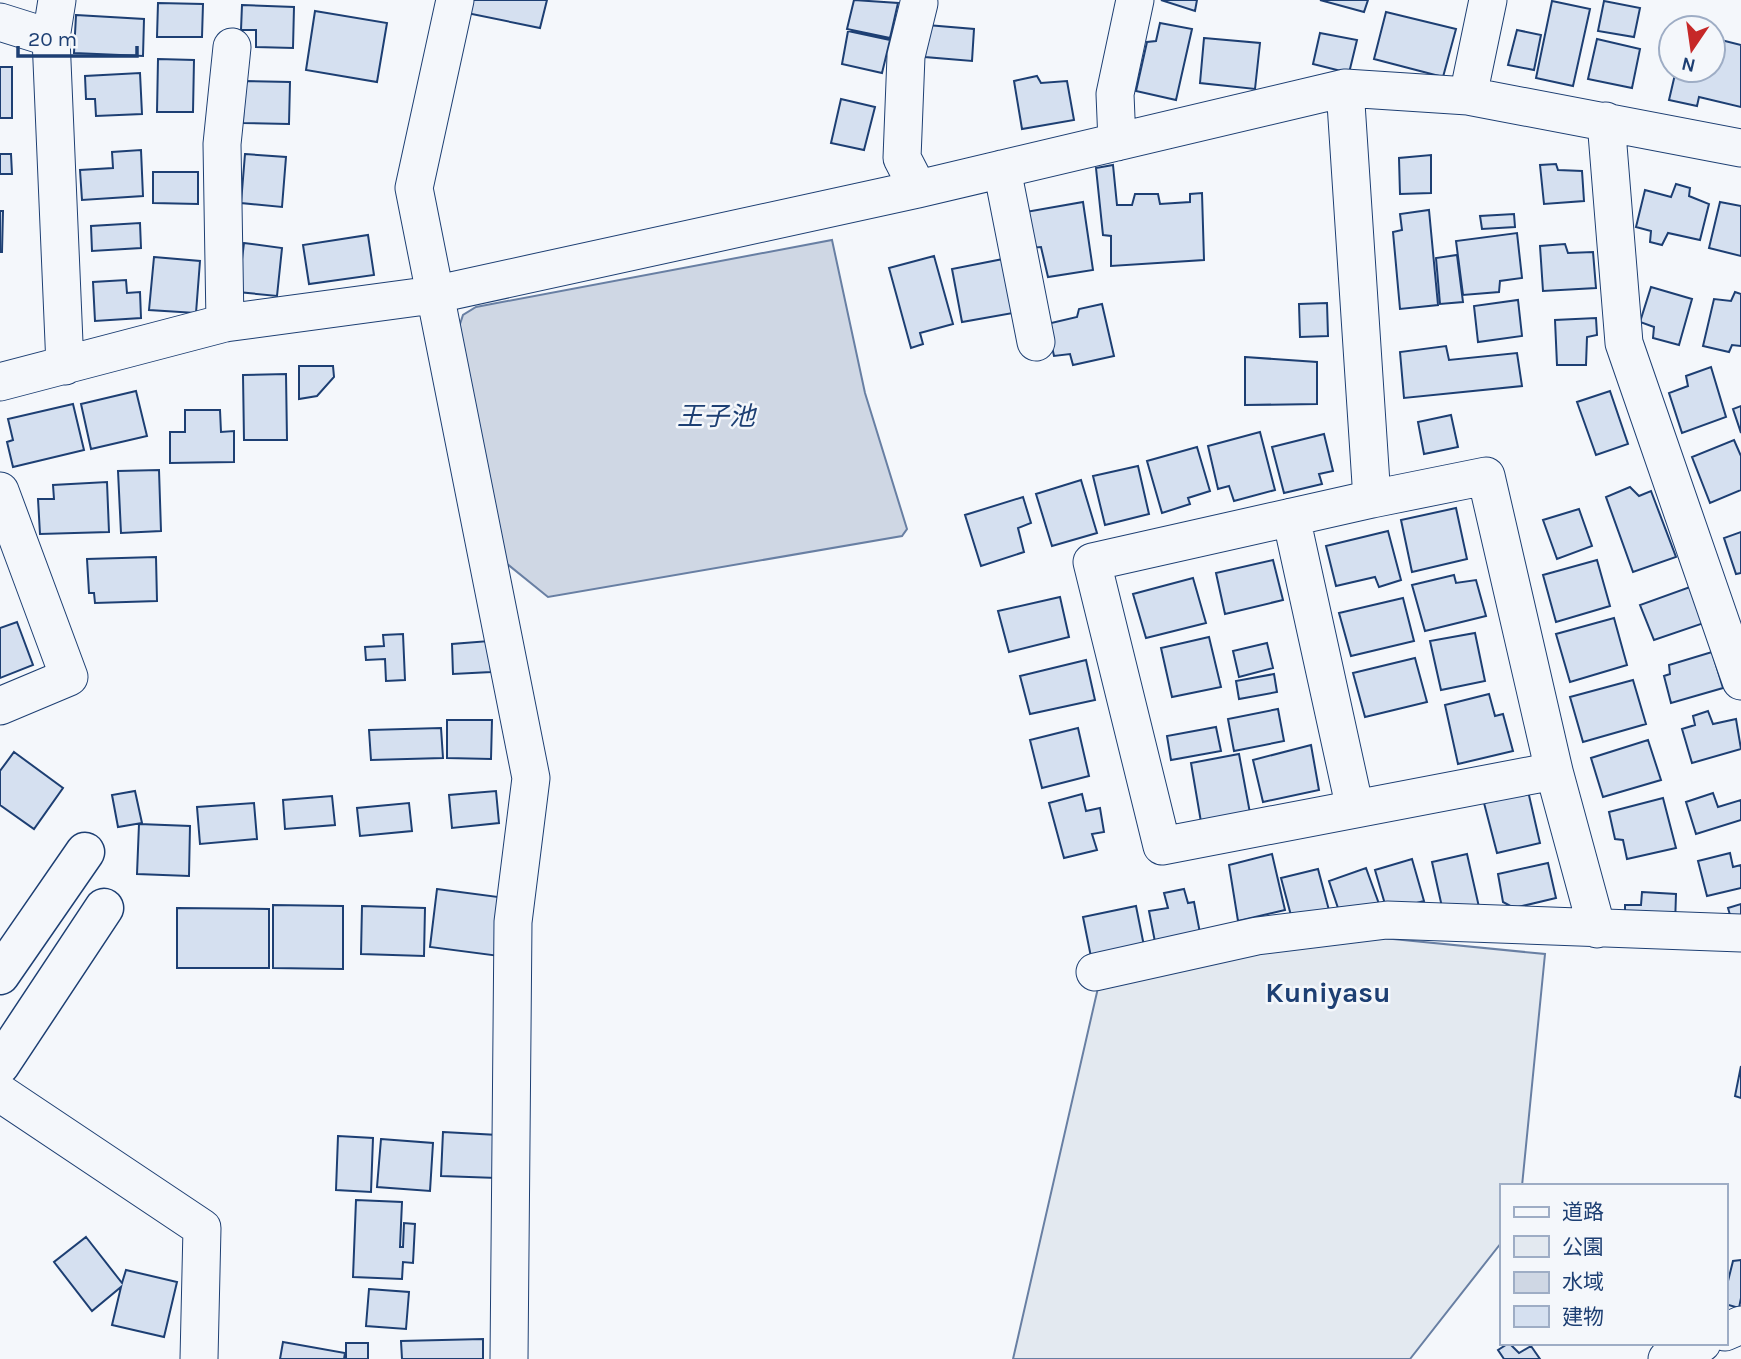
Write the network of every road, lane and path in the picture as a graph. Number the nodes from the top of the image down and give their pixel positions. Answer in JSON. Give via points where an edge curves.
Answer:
{"nodes":[{"id":1,"x":57,"y":0,"type":"edge"},
{"id":2,"x":455,"y":0,"type":"edge"},
{"id":3,"x":1135,"y":0,"type":"edge"},
{"id":4,"x":1488,"y":0,"type":"edge"},
{"id":5,"x":919,"y":3,"type":"dead end"},
{"id":6,"x":0,"y":22,"type":"edge"},
{"id":7,"x":51,"y":38,"type":"junction"},
{"id":8,"x":232,"y":47,"type":"dead end"},
{"id":9,"x":1345,"y":88,"type":"junction"},
{"id":10,"x":1468,"y":96,"type":"junction"},
{"id":11,"x":1606,"y":121,"type":"junction"},
{"id":12,"x":1117,"y":142,"type":"junction"},
{"id":13,"x":1741,"y":148,"type":"edge"},
{"id":14,"x":1002,"y":169,"type":"junction"},
{"id":15,"x":918,"y":189,"type":"junction"},
{"id":16,"x":433,"y":295,"type":"junction"},
{"id":17,"x":225,"y":323,"type":"junction"},
{"id":18,"x":1036,"y":342,"type":"dead end"},
{"id":19,"x":65,"y":366,"type":"junction"},
{"id":20,"x":0,"y":382,"type":"edge"},
{"id":21,"x":0,"y":491,"type":"edge"},
{"id":22,"x":1372,"y":499,"type":"junction"},
{"id":23,"x":1291,"y":517,"type":"junction"},
{"id":24,"x":1741,"y":680,"type":"edge"},
{"id":25,"x":0,"y":706,"type":"edge"},
{"id":26,"x":1555,"y":771,"type":"junction"},
{"id":27,"x":1355,"y":809,"type":"junction"},
{"id":28,"x":85,"y":852,"type":"dead end"},
{"id":29,"x":104,"y":908,"type":"dead end"},
{"id":30,"x":1597,"y":929,"type":"junction"},
{"id":31,"x":1741,"y":933,"type":"edge"},
{"id":32,"x":1096,"y":972,"type":"dead end"},
{"id":33,"x":0,"y":975,"type":"edge"},
{"id":34,"x":0,"y":1065,"type":"edge"},
{"id":35,"x":0,"y":1093,"type":"edge"},
{"id":36,"x":1698,"y":1345,"type":"edge"},
{"id":37,"x":199,"y":1359,"type":"edge"},
{"id":38,"x":509,"y":1359,"type":"edge"},
{"id":39,"x":1667,"y":1359,"type":"edge"}],
"edges":[{"from":1,"to":7,"type":"street"},
{"from":2,"to":16,"type":"street","via":[[414,188]]},
{"from":3,"to":12,"type":"street","via":[[1115,94]]},
{"from":4,"to":10,"type":"street"},
{"from":5,"to":15,"type":"street","via":[[906,57],[902,158]]},
{"from":6,"to":7,"type":"street"},
{"from":7,"to":19,"type":"street"},
{"from":8,"to":17,"type":"street","via":[[222,144]]},
{"from":9,"to":10,"type":"street"},
{"from":9,"to":12,"type":"street"},
{"from":9,"to":22,"type":"street"},
{"from":10,"to":11,"type":"street"},
{"from":11,"to":13,"type":"street"},
{"from":11,"to":24,"type":"street","via":[[1623,343]]},
{"from":12,"to":14,"type":"street"},
{"from":14,"to":15,"type":"street"},
{"from":14,"to":18,"type":"street"},
{"from":15,"to":16,"type":"street"},
{"from":16,"to":17,"type":"street"},
{"from":16,"to":38,"type":"street","via":[[531,778],[513,922]]},
{"from":17,"to":19,"type":"street"},
{"from":19,"to":20,"type":"street"},
{"from":21,"to":25,"type":"street","via":[[69,677]]},
{"from":22,"to":23,"type":"street"},
{"from":22,"to":26,"type":"street","via":[[1486,476]]},
{"from":23,"to":27,"type":"street"},
{"from":23,"to":27,"type":"street","via":[[1092,562],[1162,846]]},
{"from":26,"to":27,"type":"street"},
{"from":26,"to":30,"type":"street"},
{"from":28,"to":33,"type":"street"},
{"from":29,"to":34,"type":"street"},
{"from":30,"to":31,"type":"street"},
{"from":30,"to":32,"type":"street","via":[[1387,920],[1257,936]]},
{"from":35,"to":37,"type":"street","via":[[202,1228]]},
{"from":36,"to":39,"type":"street"}]}
